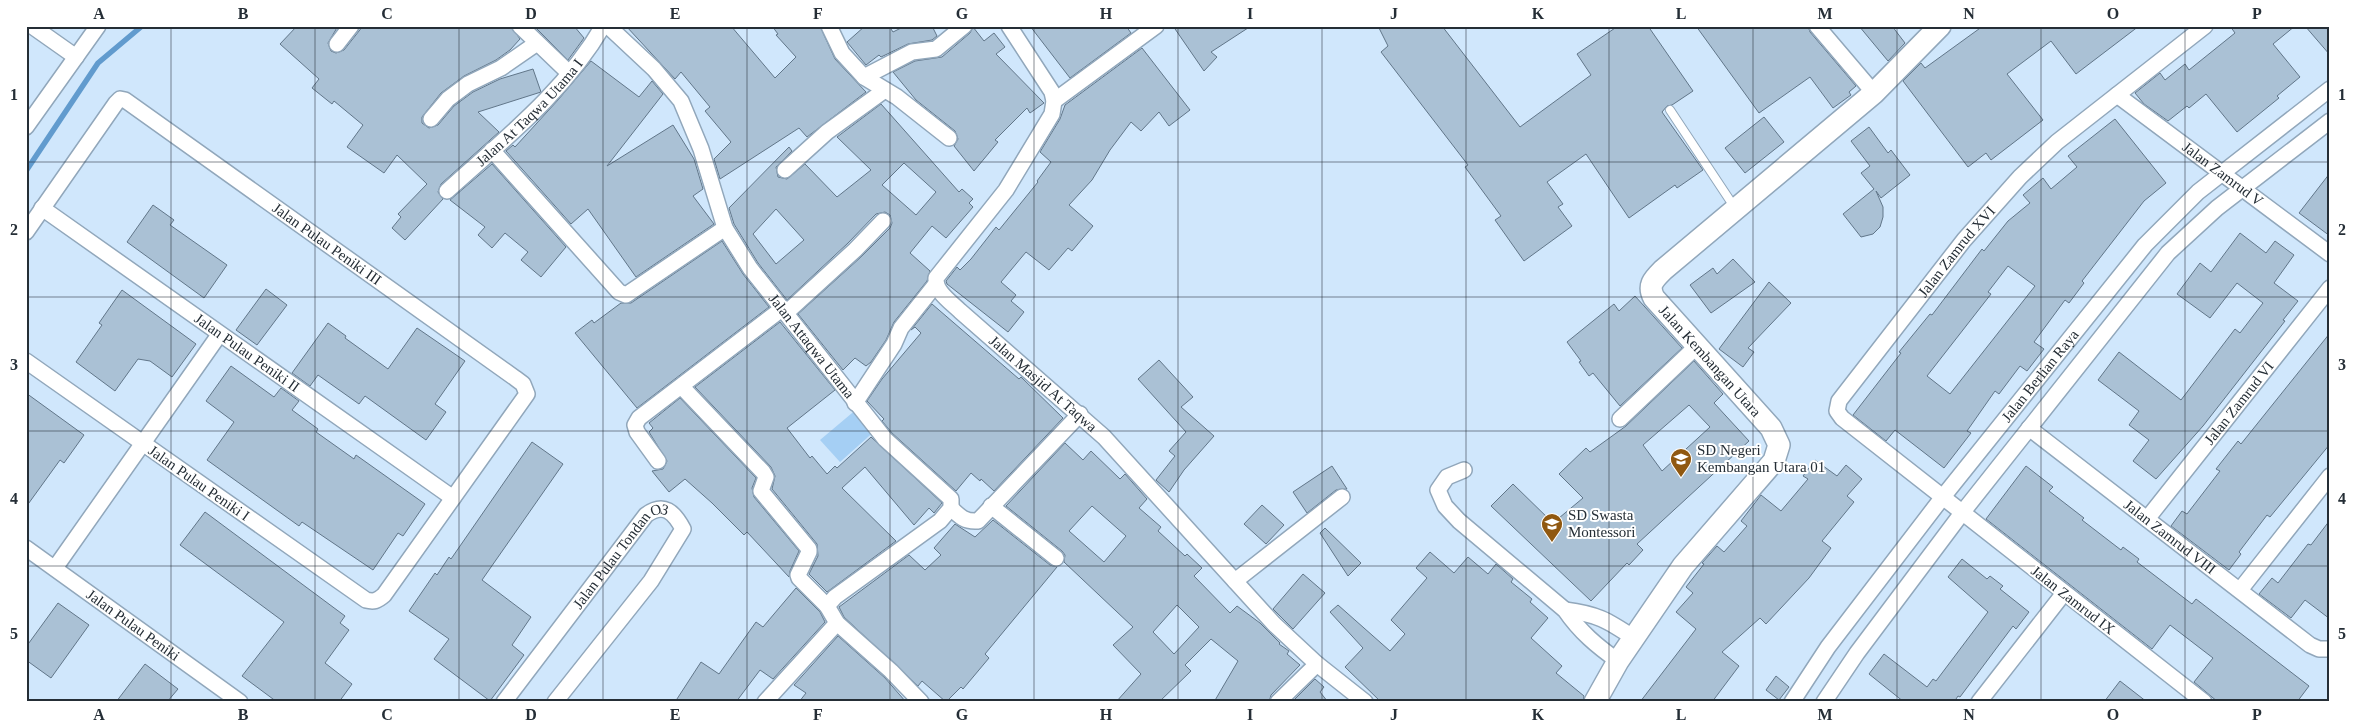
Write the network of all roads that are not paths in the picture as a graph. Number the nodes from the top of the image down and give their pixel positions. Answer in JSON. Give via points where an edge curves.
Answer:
{"nodes":[{"id":1,"x":32,"y":26,"type":"edge"},
{"id":2,"x":98,"y":26,"type":"edge"},
{"id":3,"x":351,"y":26,"type":"edge"},
{"id":4,"x":520,"y":26,"type":"edge"},
{"id":5,"x":603,"y":26,"type":"edge"},
{"id":6,"x":608,"y":26,"type":"edge"},
{"id":7,"x":828,"y":26,"type":"edge"},
{"id":8,"x":964,"y":26,"type":"edge"},
{"id":9,"x":1009,"y":26,"type":"edge"},
{"id":10,"x":1156,"y":26,"type":"edge"},
{"id":11,"x":1817,"y":26,"type":"edge"},
{"id":12,"x":1940,"y":26,"type":"edge"},
{"id":13,"x":2205,"y":26,"type":"edge"},
{"id":14,"x":536,"y":43,"type":"junction"},
{"id":15,"x":337,"y":44,"type":"dead end"},
{"id":16,"x":76,"y":57,"type":"junction"},
{"id":17,"x":569,"y":73,"type":"junction"},
{"id":18,"x":864,"y":77,"type":"junction"},
{"id":19,"x":885,"y":90,"type":"junction"},
{"id":20,"x":2330,"y":90,"type":"edge"},
{"id":21,"x":1874,"y":93,"type":"junction"},
{"id":22,"x":2118,"y":94,"type":"junction"},
{"id":23,"x":1054,"y":101,"type":"junction"},
{"id":24,"x":1670,"y":110,"type":"dead end"},
{"id":25,"x":431,"y":119,"type":"dead end"},
{"id":26,"x":2330,"y":120,"type":"edge"},
{"id":27,"x":26,"y":127,"type":"edge"},
{"id":28,"x":949,"y":138,"type":"dead end"},
{"id":29,"x":492,"y":150,"type":"junction"},
{"id":30,"x":785,"y":170,"type":"dead end"},
{"id":31,"x":2223,"y":172,"type":"junction"},
{"id":32,"x":2243,"y":188,"type":"junction"},
{"id":33,"x":447,"y":191,"type":"dead end"},
{"id":34,"x":42,"y":208,"type":"junction"},
{"id":35,"x":1736,"y":209,"type":"junction"},
{"id":36,"x":883,"y":221,"type":"dead end"},
{"id":37,"x":725,"y":228,"type":"junction"},
{"id":38,"x":26,"y":232,"type":"edge"},
{"id":39,"x":2330,"y":254,"type":"edge"},
{"id":40,"x":936,"y":284,"type":"junction"},
{"id":41,"x":2330,"y":288,"type":"edge"},
{"id":42,"x":785,"y":310,"type":"junction"},
{"id":43,"x":219,"y":335,"type":"junction"},
{"id":44,"x":1697,"y":346,"type":"junction"},
{"id":45,"x":26,"y":361,"type":"edge"},
{"id":46,"x":682,"y":387,"type":"junction"},
{"id":47,"x":855,"y":403,"type":"junction"},
{"id":48,"x":1080,"y":414,"type":"junction"},
{"id":49,"x":1620,"y":419,"type":"dead end"},
{"id":50,"x":2029,"y":428,"type":"junction"},
{"id":51,"x":142,"y":443,"type":"junction"},
{"id":52,"x":658,"y":460,"type":"dead end"},
{"id":53,"x":1464,"y":470,"type":"dead end"},
{"id":54,"x":2330,"y":476,"type":"edge"},
{"id":55,"x":1342,"y":497,"type":"dead end"},
{"id":56,"x":453,"y":498,"type":"junction"},
{"id":57,"x":1942,"y":498,"type":"junction"},
{"id":58,"x":992,"y":506,"type":"junction"},
{"id":59,"x":951,"y":508,"type":"junction"},
{"id":60,"x":1962,"y":513,"type":"junction"},
{"id":61,"x":2147,"y":519,"type":"junction"},
{"id":62,"x":26,"y":548,"type":"edge"},
{"id":63,"x":1056,"y":558,"type":"dead end"},
{"id":64,"x":55,"y":568,"type":"junction"},
{"id":65,"x":1235,"y":581,"type":"junction"},
{"id":66,"x":2240,"y":590,"type":"junction"},
{"id":67,"x":2064,"y":593,"type":"junction"},
{"id":68,"x":1565,"y":610,"type":"junction"},
{"id":69,"x":831,"y":615,"type":"junction"},
{"id":70,"x":1634,"y":638,"type":"junction"},
{"id":71,"x":2330,"y":649,"type":"edge"},
{"id":72,"x":1618,"y":661,"type":"junction"},
{"id":73,"x":1316,"y":664,"type":"junction"},
{"id":74,"x":240,"y":702,"type":"edge"},
{"id":75,"x":504,"y":702,"type":"edge"},
{"id":76,"x":555,"y":702,"type":"edge"},
{"id":77,"x":766,"y":702,"type":"edge"},
{"id":78,"x":921,"y":702,"type":"edge"},
{"id":79,"x":1278,"y":702,"type":"edge"},
{"id":80,"x":1365,"y":702,"type":"edge"},
{"id":81,"x":1595,"y":702,"type":"edge"},
{"id":82,"x":1792,"y":702,"type":"edge"},
{"id":83,"x":1824,"y":702,"type":"edge"},
{"id":84,"x":1979,"y":702,"type":"edge"},
{"id":85,"x":2204,"y":702,"type":"edge"}],
"edges":[{"from":1,"to":16,"type":"street"},
{"from":2,"to":16,"type":"street"},
{"from":3,"to":15,"type":"street"},
{"from":4,"to":14,"type":"street"},
{"from":5,"to":17,"type":"street","name":"Jalan At Taqwa Utama I"},
{"from":6,"to":37,"type":"street","name":"Jalan Attaqwa Utama","via":[[654,68],[681,101],[701,149]]},
{"from":7,"to":18,"type":"street","via":[[842,53]]},
{"from":8,"to":18,"type":"street","via":[[936,49],[912,52]]},
{"from":9,"to":23,"type":"street","via":[[1052,92]]},
{"from":10,"to":23,"type":"street"},
{"from":11,"to":21,"type":"street"},
{"from":12,"to":21,"type":"street","name":"Jalan Kembangan Utara"},
{"from":13,"to":22,"type":"street","name":"Jalan Zamrud XVI"},
{"from":14,"to":17,"type":"street"},
{"from":14,"to":25,"type":"street","via":[[501,68],[468,84]]},
{"from":16,"to":27,"type":"street"},
{"from":17,"to":29,"type":"street","name":"Jalan At Taqwa Utama I","via":[[547,101]]},
{"from":18,"to":19,"type":"street"},
{"from":19,"to":28,"type":"street"},
{"from":19,"to":30,"type":"street","via":[[827,132]]},
{"from":20,"to":31,"type":"street","name":"Jalan Berlian Raya"},
{"from":21,"to":35,"type":"street","name":"Jalan Kembangan Utara"},
{"from":22,"to":31,"type":"street","name":"Jalan Zamrud V"},
{"from":22,"to":57,"type":"street","name":"Jalan Zamrud XVI","via":[[2057,142],[2020,177],[1964,240],[1839,402],[1837,411],[1842,418]]},
{"from":23,"to":40,"type":"street","via":[[1052,114],[1006,190],[936,278]]},
{"from":24,"to":35,"type":"lane"},
{"from":26,"to":32,"type":"street","name":"Jalan Berlian Raya"},
{"from":29,"to":33,"type":"street","name":"Jalan At Taqwa Utama I"},
{"from":29,"to":37,"type":"street","via":[[619,292],[626,295]]},
{"from":31,"to":32,"type":"street","name":"Jalan Zamrud V"},
{"from":31,"to":57,"type":"street","name":"Jalan Berlian Raya","via":[[2169,219],[2145,245]]},
{"from":32,"to":39,"type":"street","name":"Jalan Zamrud V"},
{"from":32,"to":50,"type":"street","name":"Jalan Berlian Raya","via":[[2193,228],[2168,253]]},
{"from":34,"to":38,"type":"street"},
{"from":34,"to":43,"type":"street","name":"Jalan Pulau Peniki II"},
{"from":34,"to":56,"type":"street","name":"Jalan Pulau Peniki III","via":[[116,104],[120,99],[125,100],[515,378],[526,390],[526,399]]},
{"from":35,"to":44,"type":"street","name":"Jalan Kembangan Utara","via":[[1650,284],[1654,298]]},
{"from":36,"to":42,"type":"street","via":[[855,250]]},
{"from":37,"to":42,"type":"street","name":"Jalan Attaqwa Utama","via":[[750,268]]},
{"from":40,"to":47,"type":"street","via":[[901,328]]},
{"from":40,"to":48,"type":"street","name":"Jalan Masjid At Taqwa","via":[[960,310]]},
{"from":41,"to":61,"type":"street","name":"Jalan Zamrud VI"},
{"from":42,"to":46,"type":"street"},
{"from":42,"to":47,"type":"street","name":"Jalan Attaqwa Utama"},
{"from":43,"to":51,"type":"street"},
{"from":43,"to":56,"type":"street","name":"Jalan Pulau Peniki II"},
{"from":44,"to":49,"type":"street"},
{"from":44,"to":70,"type":"street","name":"Jalan Kembangan Utara","via":[[1770,428],[1779,445],[1778,453],[1683,566]]},
{"from":45,"to":51,"type":"street","name":"Jalan Pulau Peniki I"},
{"from":46,"to":52,"type":"street","via":[[635,424],[636,432]]},
{"from":46,"to":69,"type":"street","via":[[763,472],[766,477],[761,491],[809,549],[799,578]]},
{"from":47,"to":59,"type":"street","name":"Jalan Attaqwa Utama","via":[[900,454],[947,494]]},
{"from":48,"to":58,"type":"street"},
{"from":48,"to":65,"type":"street","name":"Jalan Masjid At Taqwa"},
{"from":50,"to":60,"type":"street","name":"Jalan Berlian Raya"},
{"from":50,"to":61,"type":"street","name":"Jalan Zamrud VIII"},
{"from":51,"to":56,"type":"street","name":"Jalan Pulau Peniki I","via":[[373,602],[384,595]]},
{"from":51,"to":64,"type":"street"},
{"from":53,"to":68,"type":"street","via":[[1447,477],[1438,490],[1445,506]]},
{"from":54,"to":66,"type":"street"},
{"from":55,"to":65,"type":"street"},
{"from":57,"to":60,"type":"street","name":"Jalan Zamrud IX"},
{"from":57,"to":82,"type":"street","name":"Jalan Berlian Raya","via":[[1828,647]]},
{"from":58,"to":59,"type":"street","via":[[978,521],[969,522]]},
{"from":58,"to":63,"type":"street"},
{"from":59,"to":69,"type":"street","via":[[940,521],[835,597]]},
{"from":60,"to":67,"type":"street","name":"Jalan Zamrud IX"},
{"from":60,"to":83,"type":"street","name":"Jalan Berlian Raya"},
{"from":61,"to":66,"type":"street","name":"Jalan Zamrud VIII"},
{"from":62,"to":64,"type":"street","name":"Jalan Pulau Peniki"},
{"from":64,"to":74,"type":"street","name":"Jalan Pulau Peniki"},
{"from":65,"to":73,"type":"street","name":"Jalan Masjid At Taqwa"},
{"from":66,"to":71,"type":"street","name":"Jalan Zamrud VIII","via":[[2310,644]]},
{"from":67,"to":84,"type":"street"},
{"from":67,"to":85,"type":"street","name":"Jalan Zamrud IX"},
{"from":68,"to":70,"type":"street","via":[[1605,618]]},
{"from":68,"to":72,"type":"street","via":[[1590,640]]},
{"from":69,"to":77,"type":"street"},
{"from":69,"to":78,"type":"street"},
{"from":70,"to":72,"type":"street","name":"Jalan Kembangan Utara"},
{"from":72,"to":81,"type":"street","name":"Jalan Kembangan Utara"},
{"from":73,"to":79,"type":"street"},
{"from":73,"to":80,"type":"street","name":"Jalan Masjid At Taqwa"},
{"from":75,"to":76,"type":"street","name":"Jalan Pulau Tondan O3","via":[[646,515],[655,509],[664,509],[677,518],[683,529],[677,542],[651,581]]}]}
